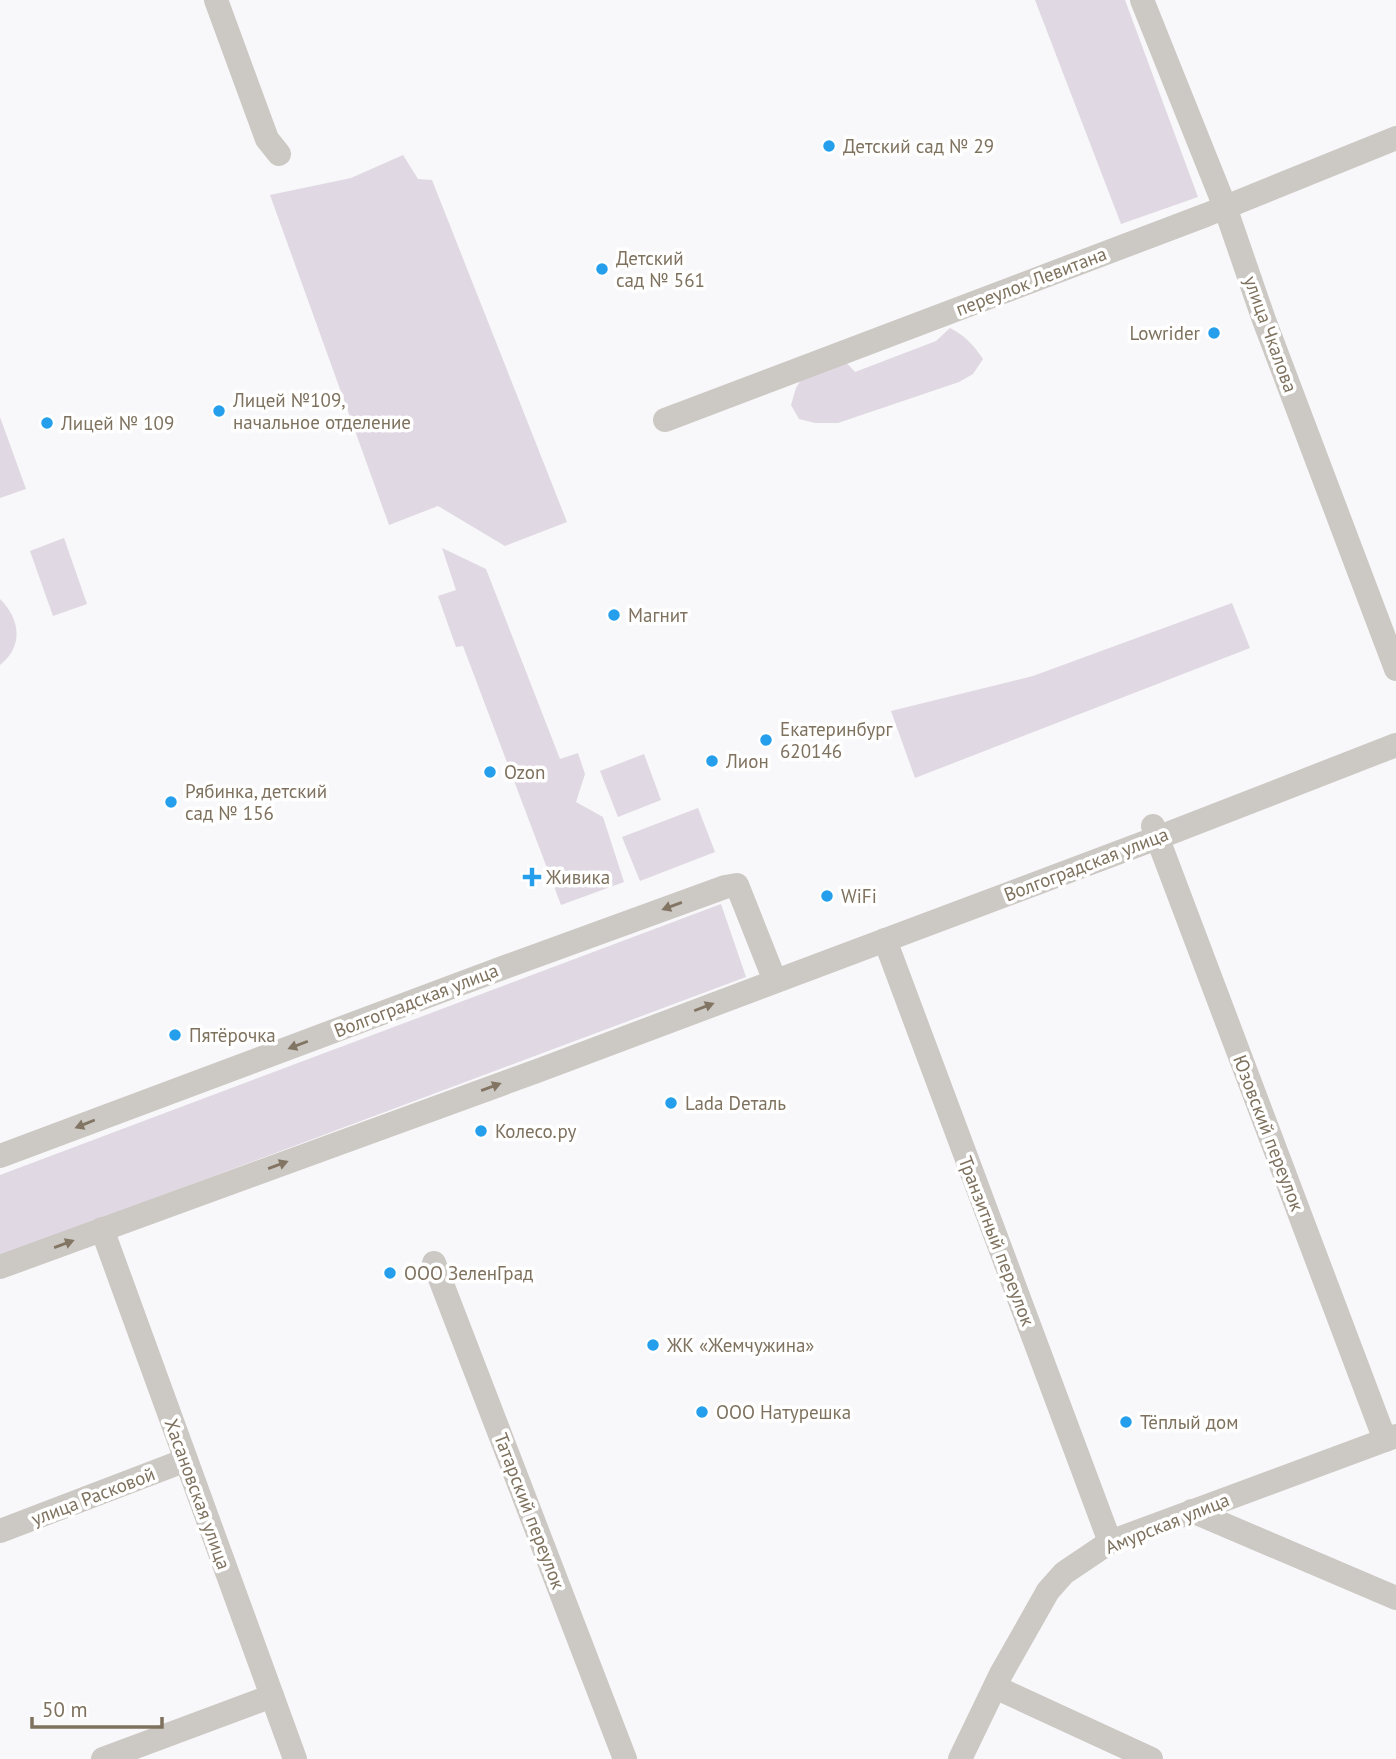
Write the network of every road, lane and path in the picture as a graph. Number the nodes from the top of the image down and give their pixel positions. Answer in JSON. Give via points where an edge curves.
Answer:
{"nodes":[{"id":1,"x":216,"y":0,"type":"edge"},
{"id":2,"x":1142,"y":0,"type":"edge"},
{"id":3,"x":1396,"y":138,"type":"edge"},
{"id":4,"x":279,"y":154,"type":"dead end"},
{"id":5,"x":1225,"y":207,"type":"junction"},
{"id":6,"x":665,"y":420,"type":"dead end"},
{"id":7,"x":1396,"y":670,"type":"edge"},
{"id":8,"x":1396,"y":745,"type":"edge"},
{"id":9,"x":1155,"y":832,"type":"junction"},
{"id":10,"x":885,"y":940,"type":"junction"},
{"id":11,"x":775,"y":981,"type":"junction"},
{"id":12,"x":0,"y":1156,"type":"edge"},
{"id":13,"x":102,"y":1229,"type":"junction"},
{"id":14,"x":434,"y":1263,"type":"dead end"},
{"id":15,"x":0,"y":1267,"type":"edge"},
{"id":16,"x":1391,"y":1438,"type":"edge"},
{"id":17,"x":186,"y":1460,"type":"junction"},
{"id":18,"x":1192,"y":1511,"type":"junction"},
{"id":19,"x":0,"y":1531,"type":"edge"},
{"id":20,"x":1110,"y":1542,"type":"junction"},
{"id":21,"x":1396,"y":1598,"type":"edge"},
{"id":22,"x":995,"y":1687,"type":"junction"},
{"id":23,"x":272,"y":1696,"type":"junction"},
{"id":24,"x":103,"y":1759,"type":"edge"},
{"id":25,"x":295,"y":1759,"type":"edge"},
{"id":26,"x":625,"y":1759,"type":"edge"},
{"id":27,"x":960,"y":1759,"type":"edge"},
{"id":28,"x":1151,"y":1759,"type":"edge"}],
"edges":[{"from":1,"to":4,"type":"street","via":[[267,139]]},
{"from":2,"to":5,"type":"street","name":"улица Чкалова"},
{"from":3,"to":5,"type":"street","name":"переулок Левитана"},
{"from":5,"to":6,"type":"street","name":"переулок Левитана"},
{"from":5,"to":7,"type":"street","name":"улица Чкалова"},
{"from":8,"to":9,"type":"street","name":"Волгоградская улица"},
{"from":9,"to":10,"type":"street","name":"Волгоградская улица"},
{"from":9,"to":16,"type":"street","name":"Юзовский переулок"},
{"from":10,"to":11,"type":"street","name":"Волгоградская улица"},
{"from":10,"to":20,"type":"street","name":"Транзитный переулок"},
{"from":11,"to":12,"type":"street","name":"Волгоградская улица","one_way":true,"via":[[737,885],[725,887]]},
{"from":13,"to":11,"type":"street","name":"Волгоградская улица","one_way":true},
{"from":15,"to":13,"type":"street","name":"Волгоградская улица","one_way":true},
{"from":13,"to":17,"type":"street","name":"Хасановская улица"},
{"from":14,"to":26,"type":"street","name":"Татарский переулок"},
{"from":16,"to":18,"type":"street","name":"Амурская улица"},
{"from":17,"to":19,"type":"street","name":"улица Расковой"},
{"from":17,"to":23,"type":"street","name":"Хасановская улица"},
{"from":18,"to":20,"type":"street","name":"Амурская улица"},
{"from":18,"to":21,"type":"street"},
{"from":20,"to":22,"type":"street","name":"Амурская улица","via":[[1055,1582]]},
{"from":22,"to":27,"type":"street","name":"Амурская улица"},
{"from":22,"to":28,"type":"street"},
{"from":23,"to":24,"type":"street"},
{"from":23,"to":25,"type":"street","name":"Хасановская улица"}]}
